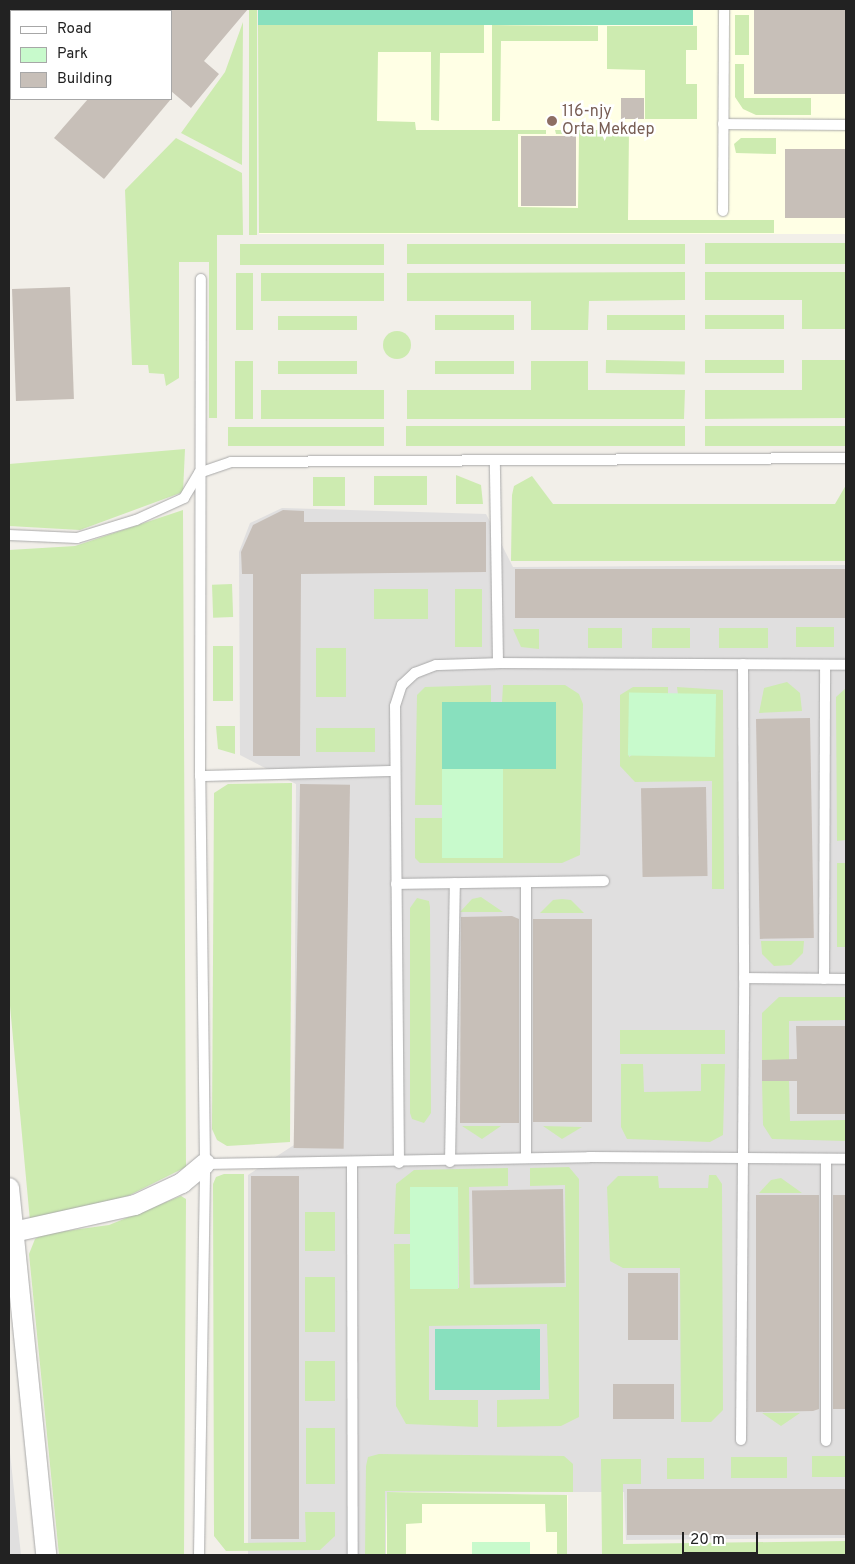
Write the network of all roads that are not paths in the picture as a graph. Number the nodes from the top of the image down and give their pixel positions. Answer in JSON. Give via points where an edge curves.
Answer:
{"nodes":[{"id":1,"x":724,"y":9,"type":"edge"},
{"id":2,"x":723,"y":124,"type":"junction"},
{"id":3,"x":846,"y":125,"type":"edge"},
{"id":4,"x":722,"y":211,"type":"dead end"},
{"id":5,"x":201,"y":279,"type":"dead end"},
{"id":6,"x":846,"y":458,"type":"edge"},
{"id":7,"x":495,"y":462,"type":"junction"},
{"id":8,"x":199,"y":473,"type":"junction"},
{"id":9,"x":9,"y":535,"type":"edge"},
{"id":10,"x":498,"y":663,"type":"junction"},
{"id":11,"x":743,"y":664,"type":"junction"},
{"id":12,"x":825,"y":665,"type":"junction"},
{"id":13,"x":846,"y":665,"type":"edge"},
{"id":14,"x":394,"y":770,"type":"junction"},
{"id":15,"x":200,"y":776,"type":"junction"},
{"id":16,"x":604,"y":881,"type":"dead end"},
{"id":17,"x":455,"y":883,"type":"junction"},
{"id":18,"x":526,"y":883,"type":"junction"},
{"id":19,"x":396,"y":884,"type":"junction"},
{"id":20,"x":744,"y":978,"type":"junction"},
{"id":21,"x":824,"y":979,"type":"junction"},
{"id":22,"x":846,"y":979,"type":"edge"},
{"id":23,"x":526,"y":1158,"type":"junction"},
{"id":24,"x":743,"y":1158,"type":"junction"},
{"id":25,"x":826,"y":1159,"type":"junction"},
{"id":26,"x":846,"y":1159,"type":"edge"},
{"id":27,"x":399,"y":1162,"type":"junction"},
{"id":28,"x":450,"y":1162,"type":"junction"},
{"id":29,"x":352,"y":1163,"type":"junction"},
{"id":30,"x":205,"y":1164,"type":"junction"},
{"id":31,"x":9,"y":1188,"type":"edge"},
{"id":32,"x":11,"y":1233,"type":"edge"},
{"id":33,"x":741,"y":1440,"type":"dead end"},
{"id":34,"x":826,"y":1440,"type":"dead end"},
{"id":35,"x":46,"y":1555,"type":"edge"},
{"id":36,"x":199,"y":1555,"type":"edge"},
{"id":37,"x":353,"y":1555,"type":"edge"}],
"edges":[{"from":1,"to":2,"type":"lane"},
{"from":2,"to":3,"type":"lane"},
{"from":2,"to":4,"type":"lane"},
{"from":5,"to":8,"type":"lane"},
{"from":6,"to":7,"type":"lane"},
{"from":7,"to":8,"type":"lane","via":[[231,462]]},
{"from":7,"to":10,"type":"lane"},
{"from":8,"to":9,"type":"lane","via":[[184,498],[136,520],[77,538]]},
{"from":8,"to":15,"type":"lane"},
{"from":10,"to":11,"type":"lane"},
{"from":10,"to":14,"type":"lane","via":[[436,665],[415,673],[402,685],[395,706]]},
{"from":11,"to":12,"type":"lane"},
{"from":11,"to":20,"type":"lane"},
{"from":12,"to":13,"type":"lane"},
{"from":12,"to":21,"type":"lane"},
{"from":14,"to":15,"type":"lane"},
{"from":14,"to":19,"type":"lane"},
{"from":15,"to":30,"type":"lane"},
{"from":16,"to":18,"type":"lane"},
{"from":17,"to":18,"type":"lane"},
{"from":17,"to":19,"type":"lane"},
{"from":17,"to":28,"type":"lane"},
{"from":18,"to":23,"type":"lane"},
{"from":19,"to":27,"type":"lane"},
{"from":20,"to":21,"type":"lane"},
{"from":20,"to":24,"type":"lane"},
{"from":21,"to":22,"type":"lane"},
{"from":23,"to":24,"type":"lane"},
{"from":23,"to":28,"type":"lane"},
{"from":24,"to":25,"type":"lane"},
{"from":24,"to":33,"type":"lane"},
{"from":25,"to":26,"type":"lane"},
{"from":25,"to":34,"type":"lane"},
{"from":27,"to":28,"type":"lane"},
{"from":27,"to":29,"type":"lane"},
{"from":29,"to":30,"type":"lane"},
{"from":29,"to":37,"type":"lane"},
{"from":30,"to":32,"type":"street","via":[[182,1183],[135,1205]]},
{"from":30,"to":36,"type":"lane"},
{"from":31,"to":32,"type":"street"},
{"from":32,"to":35,"type":"street"}]}
